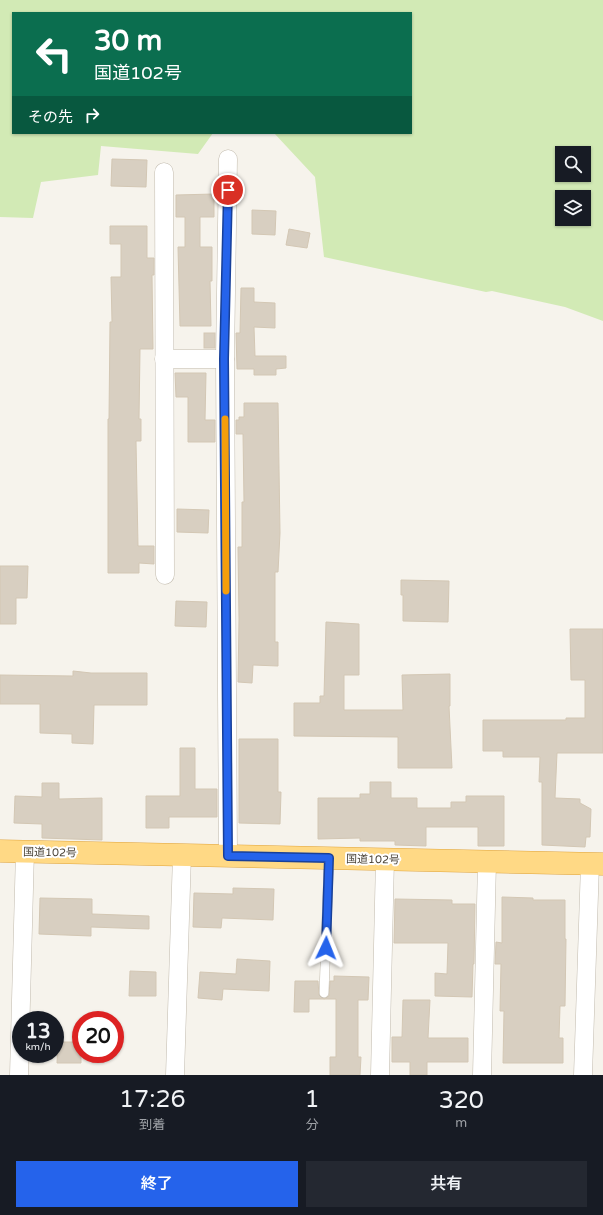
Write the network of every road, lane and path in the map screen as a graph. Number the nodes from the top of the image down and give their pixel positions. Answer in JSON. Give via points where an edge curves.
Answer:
{"nodes":[{"id":1,"x":228,"y":159,"type":"dead end"},
{"id":2,"x":164,"y":172,"type":"dead end"},
{"id":3,"x":164,"y":359,"type":"junction"},
{"id":4,"x":224,"y":359,"type":"junction"},
{"id":5,"x":165,"y":575,"type":"dead end"},
{"id":6,"x":0,"y":851,"type":"edge"},
{"id":7,"x":25,"y":851,"type":"junction"},
{"id":8,"x":182,"y":855,"type":"junction"},
{"id":9,"x":228,"y":856,"type":"junction"},
{"id":10,"x":329,"y":858,"type":"junction"},
{"id":11,"x":385,"y":859,"type":"junction"},
{"id":12,"x":487,"y":862,"type":"junction"},
{"id":13,"x":596,"y":864,"type":"edge"},
{"id":14,"x":324,"y":993,"type":"dead end"},
{"id":15,"x":19,"y":1075,"type":"edge"},
{"id":16,"x":175,"y":1075,"type":"edge"},
{"id":17,"x":380,"y":1075,"type":"edge"},
{"id":18,"x":482,"y":1075,"type":"edge"},
{"id":19,"x":583,"y":1075,"type":"edge"}],
"edges":[{"from":1,"to":4,"type":"street"},
{"from":2,"to":3,"type":"street"},
{"from":3,"to":4,"type":"street"},
{"from":3,"to":5,"type":"street"},
{"from":4,"to":9,"type":"street"},
{"from":6,"to":7,"type":"highway","name":"国道102号"},
{"from":7,"to":8,"type":"highway","name":"国道102号"},
{"from":7,"to":15,"type":"street"},
{"from":8,"to":9,"type":"highway","name":"国道102号"},
{"from":8,"to":16,"type":"street"},
{"from":9,"to":10,"type":"highway","name":"国道102号"},
{"from":10,"to":11,"type":"highway","name":"国道102号"},
{"from":10,"to":14,"type":"lane"},
{"from":11,"to":12,"type":"highway","name":"国道102号"},
{"from":11,"to":17,"type":"street"},
{"from":12,"to":13,"type":"highway","name":"国道102号"},
{"from":12,"to":18,"type":"street"},
{"from":13,"to":19,"type":"street"}]}
